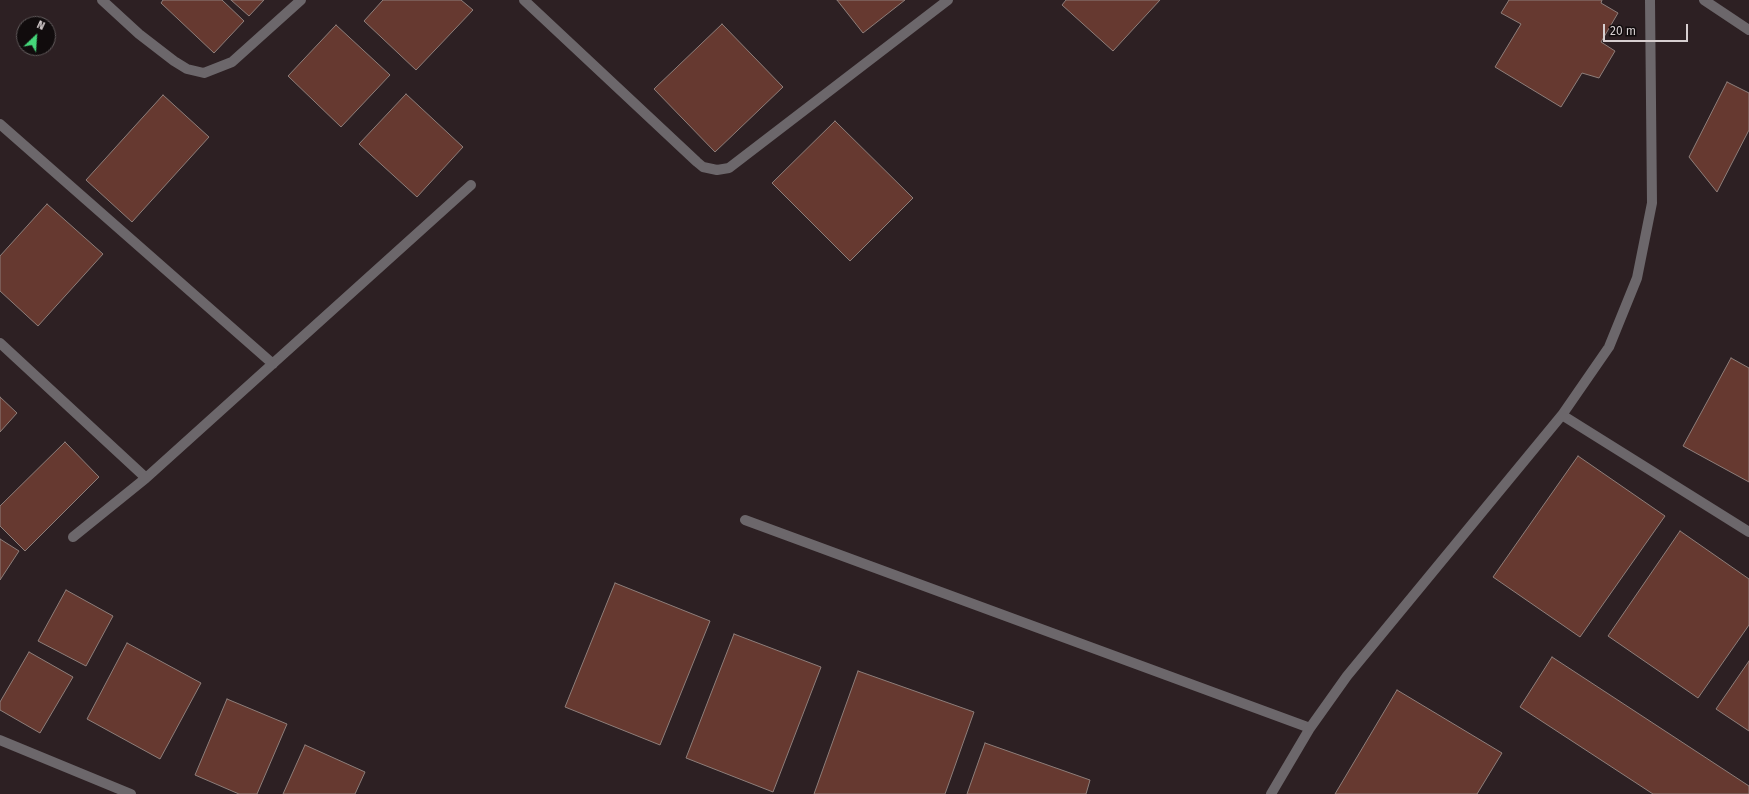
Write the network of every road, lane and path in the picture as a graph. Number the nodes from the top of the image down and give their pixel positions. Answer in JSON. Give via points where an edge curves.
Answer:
{"nodes":[{"id":1,"x":102,"y":0,"type":"edge"},
{"id":2,"x":301,"y":0,"type":"edge"},
{"id":3,"x":524,"y":0,"type":"edge"},
{"id":4,"x":948,"y":0,"type":"edge"},
{"id":5,"x":1650,"y":0,"type":"edge"},
{"id":6,"x":1704,"y":0,"type":"edge"},
{"id":7,"x":1749,"y":30,"type":"edge"},
{"id":8,"x":0,"y":124,"type":"edge"},
{"id":9,"x":471,"y":185,"type":"dead end"},
{"id":10,"x":0,"y":343,"type":"edge"},
{"id":11,"x":273,"y":364,"type":"junction"},
{"id":12,"x":1562,"y":416,"type":"junction"},
{"id":13,"x":146,"y":478,"type":"junction"},
{"id":14,"x":745,"y":520,"type":"dead end"},
{"id":15,"x":1749,"y":532,"type":"edge"},
{"id":16,"x":73,"y":537,"type":"dead end"},
{"id":17,"x":1310,"y":728,"type":"junction"},
{"id":18,"x":0,"y":740,"type":"edge"},
{"id":19,"x":131,"y":794,"type":"edge"},
{"id":20,"x":1271,"y":794,"type":"edge"}],
"edges":[{"from":1,"to":2,"type":"street","via":[[139,34],[174,61],[187,69],[204,73],[232,62]]},
{"from":3,"to":4,"type":"street","via":[[697,162],[703,167],[717,170],[729,168]]},
{"from":5,"to":12,"type":"street","via":[[1652,203],[1637,278],[1609,347]]},
{"from":6,"to":7,"type":"street"},
{"from":8,"to":11,"type":"street"},
{"from":9,"to":11,"type":"street"},
{"from":10,"to":13,"type":"street"},
{"from":11,"to":13,"type":"street"},
{"from":12,"to":15,"type":"street"},
{"from":12,"to":17,"type":"street","via":[[1347,676]]},
{"from":13,"to":16,"type":"street"},
{"from":14,"to":17,"type":"street"},
{"from":17,"to":20,"type":"street"},
{"from":18,"to":19,"type":"street"}]}
